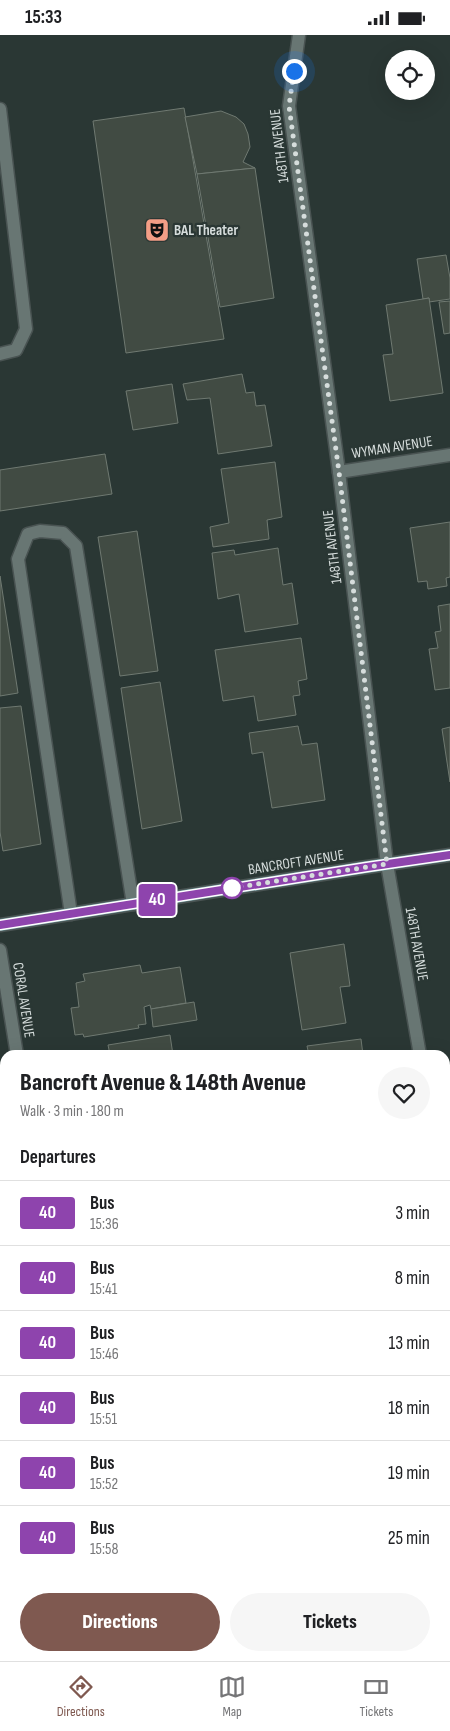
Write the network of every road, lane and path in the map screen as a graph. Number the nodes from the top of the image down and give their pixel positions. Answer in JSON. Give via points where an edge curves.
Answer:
{"nodes":[{"id":1,"x":299,"y":35,"type":"edge"},
{"id":2,"x":0,"y":109,"type":"edge"},
{"id":3,"x":0,"y":354,"type":"edge"},
{"id":4,"x":450,"y":455,"type":"edge"},
{"id":5,"x":339,"y":472,"type":"junction"},
{"id":6,"x":450,"y":855,"type":"edge"},
{"id":7,"x":387,"y":864,"type":"junction"},
{"id":8,"x":133,"y":904,"type":"junction"},
{"id":9,"x":71,"y":914,"type":"junction"},
{"id":10,"x":0,"y":925,"type":"edge"},
{"id":11,"x":0,"y":950,"type":"edge"},
{"id":12,"x":16,"y":1050,"type":"edge"},
{"id":13,"x":419,"y":1050,"type":"edge"}],
"edges":[{"from":1,"to":5,"type":"street","name":"148TH AVENUE","via":[[289,106]]},
{"from":2,"to":3,"type":"street","via":[[26,329],[16,350]]},
{"from":4,"to":5,"type":"street","name":"WYMAN AVENUE"},
{"from":5,"to":7,"type":"street","name":"148TH AVENUE"},
{"from":6,"to":7,"type":"main road","name":"BANCROFT AVENUE"},
{"from":7,"to":8,"type":"main road","name":"BANCROFT AVENUE"},
{"from":7,"to":13,"type":"street","name":"148TH AVENUE"},
{"from":8,"to":9,"type":"main road","name":"BANCROFT AVENUE"},
{"from":8,"to":9,"type":"street","via":[[76,546],[62,533],[40,531],[28,533],[18,559]]},
{"from":9,"to":10,"type":"main road","name":"BANCROFT AVENUE"},
{"from":11,"to":12,"type":"street","name":"CORAL AVENUE"}]}
